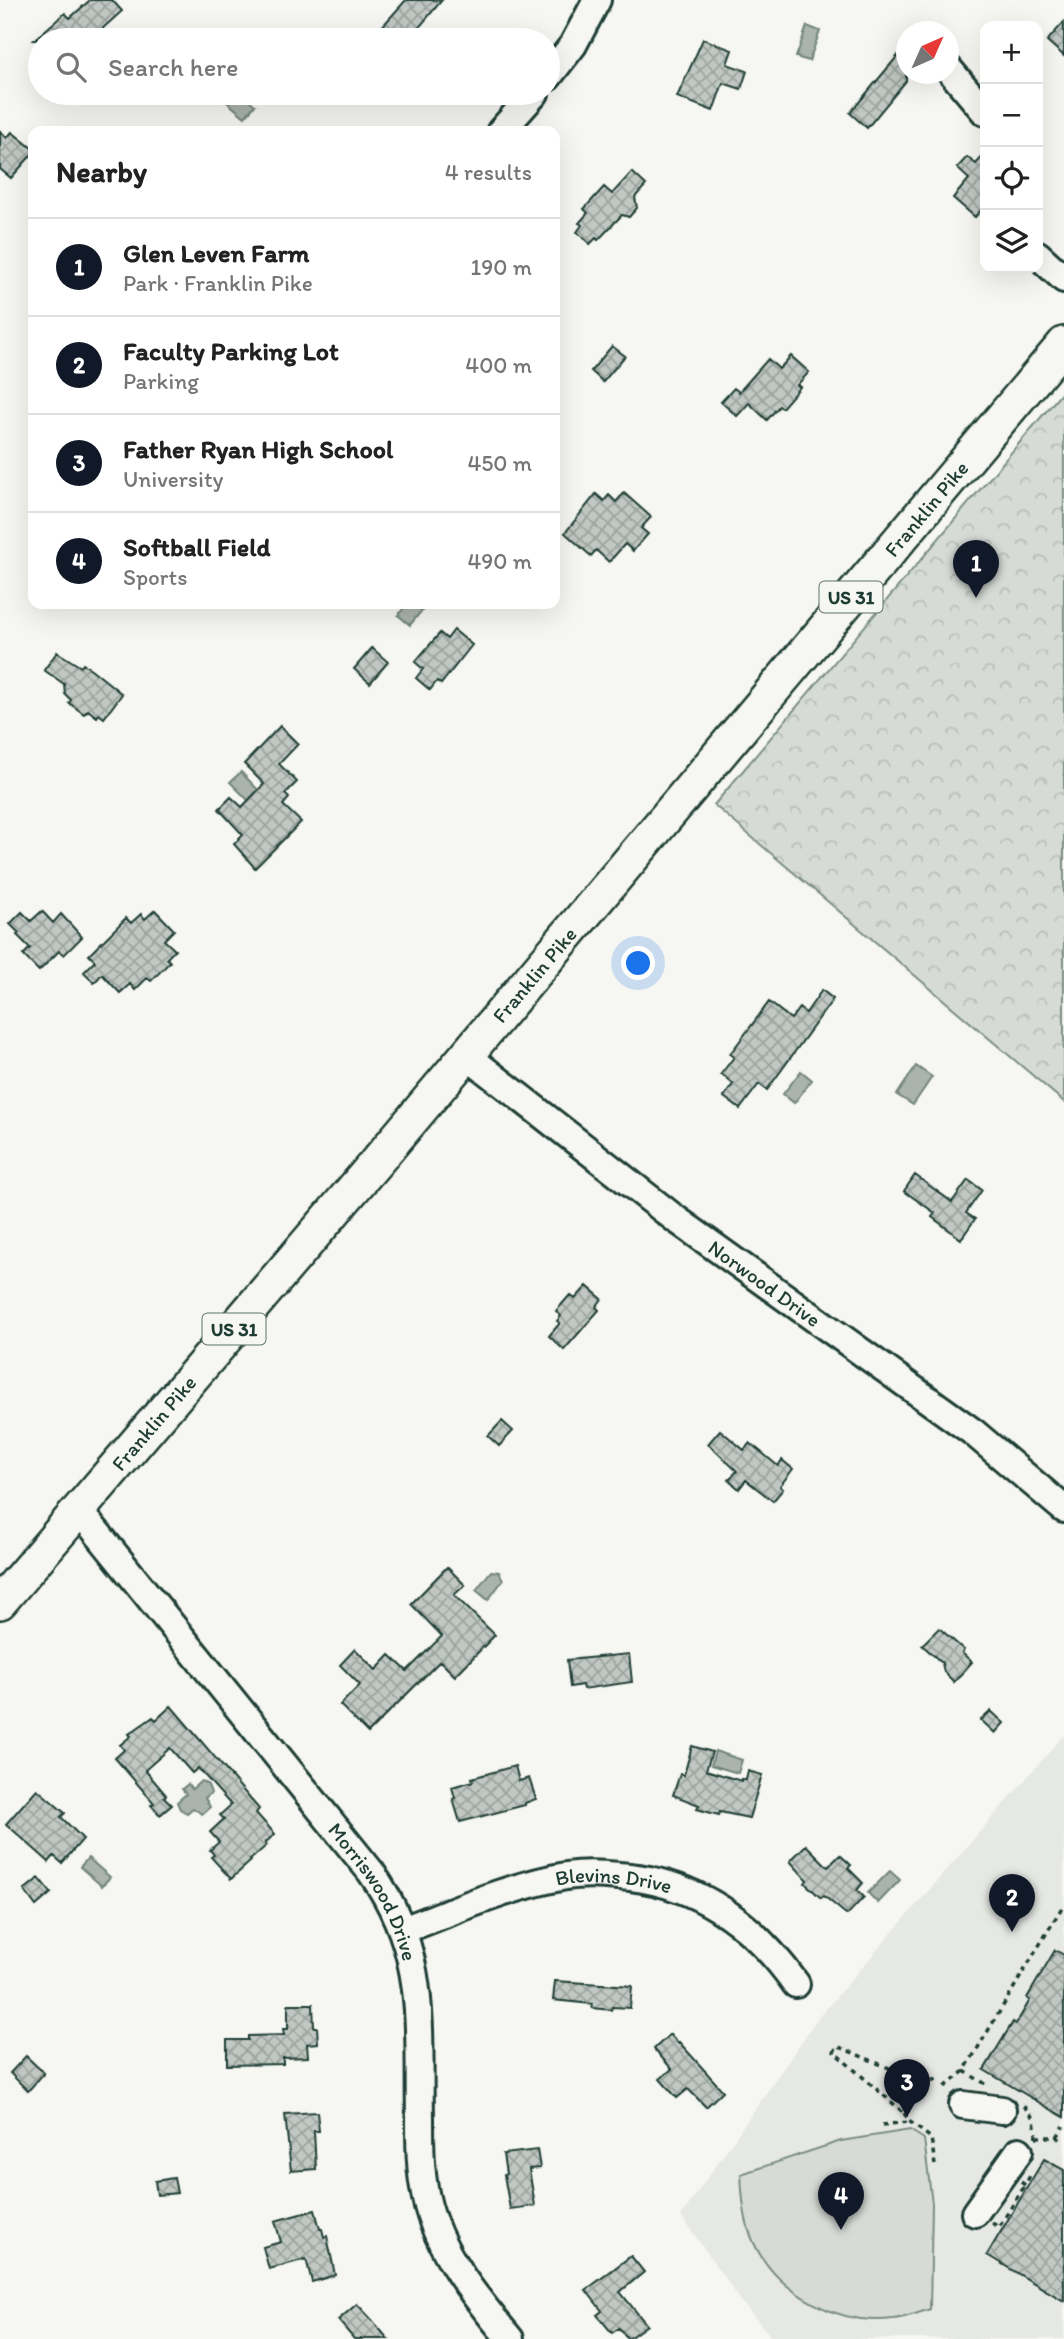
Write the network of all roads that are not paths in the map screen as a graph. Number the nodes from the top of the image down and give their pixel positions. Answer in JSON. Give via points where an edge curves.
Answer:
{"nodes":[{"id":1,"x":597,"y":0,"type":"edge"},
{"id":2,"x":560,"y":62,"type":"edge"},
{"id":3,"x":959,"y":81,"type":"edge"},
{"id":4,"x":524,"y":105,"type":"edge"},
{"id":5,"x":980,"y":106,"type":"edge"},
{"id":6,"x":505,"y":126,"type":"edge"},
{"id":7,"x":1043,"y":260,"type":"edge"},
{"id":8,"x":1064,"y":279,"type":"edge"},
{"id":9,"x":1064,"y":344,"type":"edge"},
{"id":10,"x":466,"y":1055,"type":"junction"},
{"id":11,"x":78,"y":1509,"type":"junction"},
{"id":12,"x":1064,"y":1509,"type":"edge"},
{"id":13,"x":0,"y":1602,"type":"edge"},
{"id":14,"x":403,"y":1930,"type":"junction"},
{"id":15,"x":796,"y":1984,"type":"dead end"},
{"id":16,"x":954,"y":2096,"type":"road end"},
{"id":17,"x":1002,"y":2110,"type":"dead end"},
{"id":18,"x":1027,"y":2144,"type":"road end"},
{"id":19,"x":975,"y":2213,"type":"dead end"},
{"id":20,"x":505,"y":2337,"type":"edge"}],
"edges":[{"from":1,"to":2,"type":"street"},
{"from":3,"to":5,"type":"street"},
{"from":4,"to":6,"type":"street"},
{"from":7,"to":8,"type":"street"},
{"from":9,"to":10,"type":"main road","name":"Franklin Pike","number":"US 31"},
{"from":10,"to":11,"type":"main road","name":"Franklin Pike","number":"US 31"},
{"from":10,"to":12,"type":"street","name":"Norwood Drive","via":[[673,1217],[973,1432]]},
{"from":11,"to":13,"type":"main road","name":"Franklin Pike","number":"US 31"},
{"from":11,"to":14,"type":"street","name":"Morriswood Drive","via":[[371,1872]]},
{"from":14,"to":15,"type":"street","name":"Blevins Drive","via":[[516,1888],[558,1878],[594,1874],[638,1877],[688,1891],[721,1908],[754,1934]]},
{"from":14,"to":20,"type":"street","name":"Morriswood Drive","via":[[416,1992],[421,2168],[427,2202],[438,2235],[460,2275]]},
{"from":16,"to":17,"type":"street"},
{"from":18,"to":19,"type":"street"}]}
